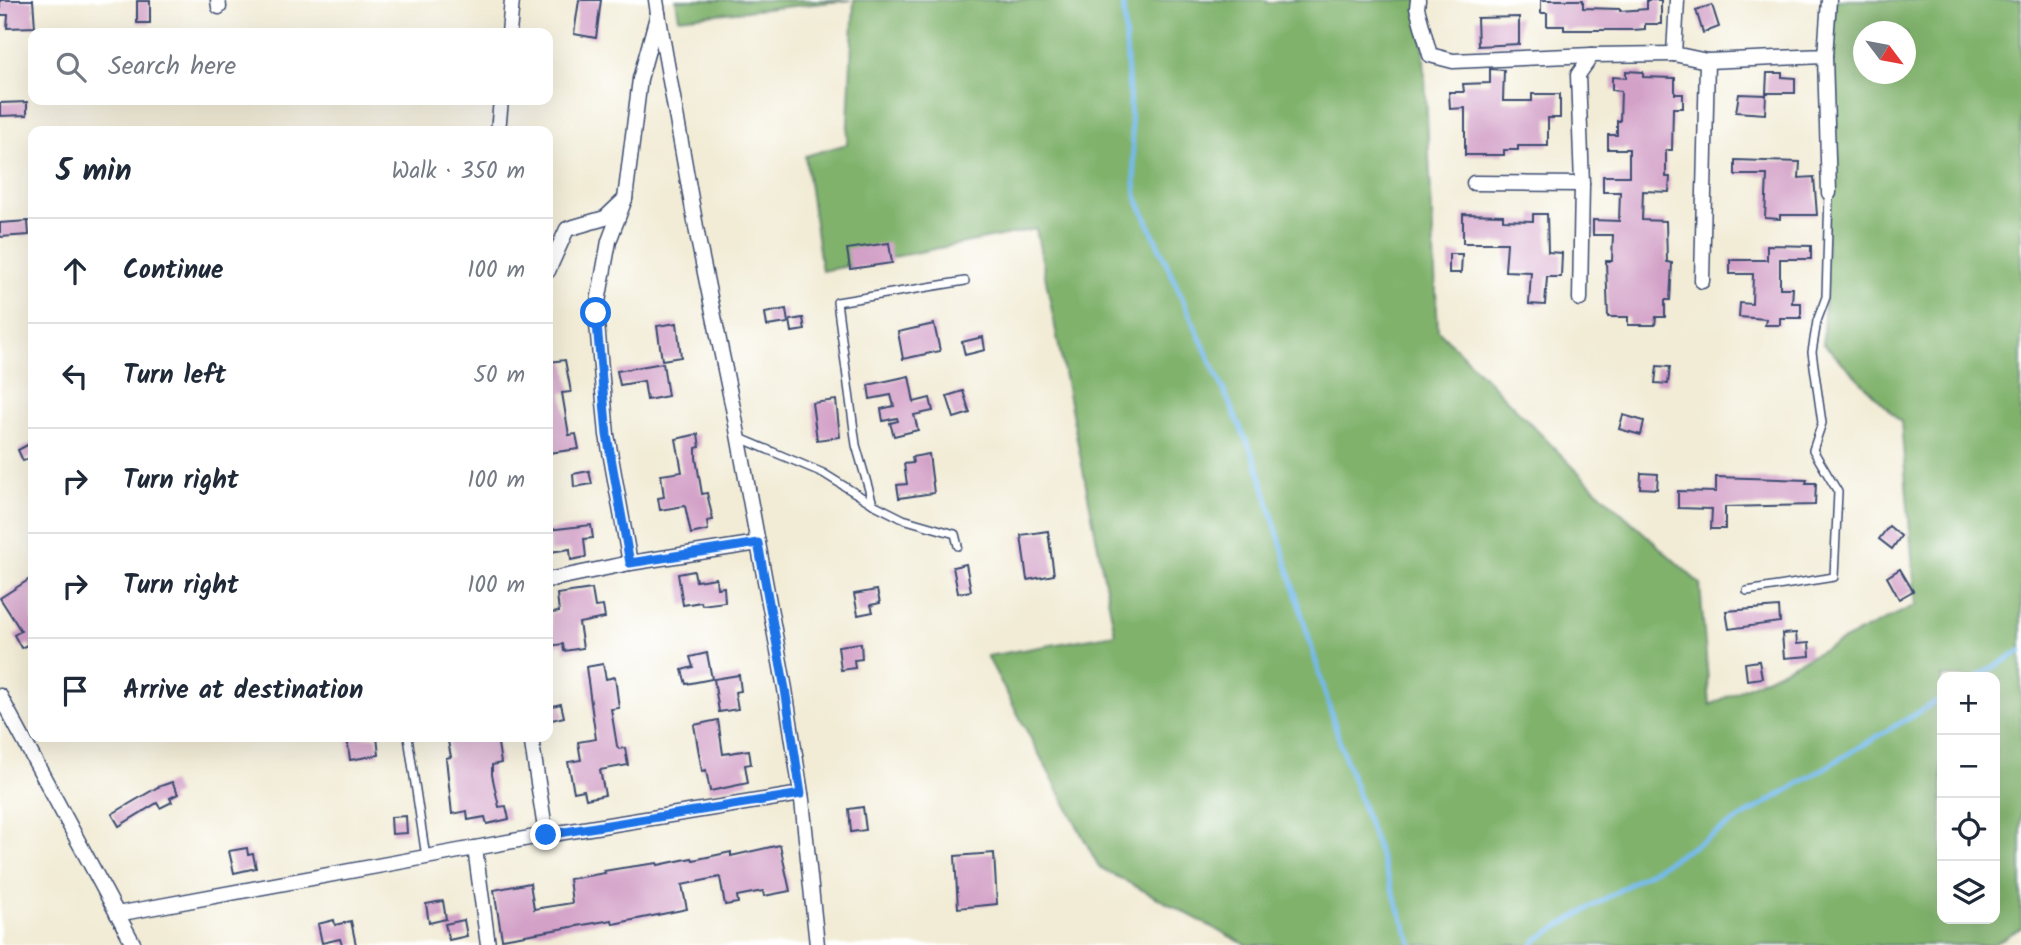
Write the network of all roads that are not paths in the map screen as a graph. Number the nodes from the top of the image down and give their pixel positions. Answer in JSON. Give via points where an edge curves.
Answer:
{"nodes":[{"id":1,"x":512,"y":0,"type":"edge"},
{"id":2,"x":1418,"y":0,"type":"edge"},
{"id":3,"x":1676,"y":0,"type":"edge"},
{"id":4,"x":1829,"y":0,"type":"edge"},
{"id":5,"x":657,"y":6,"type":"edge"},
{"id":6,"x":509,"y":28,"type":"edge"},
{"id":7,"x":1674,"y":54,"type":"junction"},
{"id":8,"x":1592,"y":55,"type":"junction"},
{"id":9,"x":1825,"y":56,"type":"junction"},
{"id":10,"x":1707,"y":61,"type":"junction"},
{"id":11,"x":501,"y":105,"type":"edge"},
{"id":12,"x":498,"y":126,"type":"edge"},
{"id":13,"x":1474,"y":183,"type":"dead end"},
{"id":14,"x":1582,"y":184,"type":"junction"},
{"id":15,"x":1829,"y":193,"type":"joint"},
{"id":16,"x":625,"y":199,"type":"junction"},
{"id":17,"x":553,"y":260,"type":"edge"},
{"id":18,"x":965,"y":281,"type":"dead end"},
{"id":19,"x":1702,"y":281,"type":"dead end"},
{"id":20,"x":1580,"y":299,"type":"dead end"},
{"id":21,"x":739,"y":437,"type":"junction"},
{"id":22,"x":873,"y":504,"type":"junction"},
{"id":23,"x":758,"y":543,"type":"junction"},
{"id":24,"x":958,"y":546,"type":"dead end"},
{"id":25,"x":630,"y":563,"type":"junction"},
{"id":26,"x":553,"y":579,"type":"edge"},
{"id":27,"x":1747,"y":591,"type":"dead end"},
{"id":28,"x":0,"y":696,"type":"edge"},
{"id":29,"x":409,"y":742,"type":"edge"},
{"id":30,"x":532,"y":742,"type":"edge"},
{"id":31,"x":801,"y":794,"type":"junction"},
{"id":32,"x":546,"y":835,"type":"junction"},
{"id":33,"x":475,"y":848,"type":"junction"},
{"id":34,"x":426,"y":857,"type":"junction"},
{"id":35,"x":117,"y":914,"type":"junction"},
{"id":36,"x":134,"y":945,"type":"edge"},
{"id":37,"x":488,"y":945,"type":"edge"},
{"id":38,"x":817,"y":945,"type":"edge"}],
"edges":[{"from":1,"to":6,"type":"street"},
{"from":2,"to":8,"type":"street","via":[[1430,55],[1453,61]]},
{"from":3,"to":7,"type":"street"},
{"from":4,"to":9,"type":"street"},
{"from":5,"to":16,"type":"street","via":[[640,79]]},
{"from":5,"to":21,"type":"street"},
{"from":7,"to":8,"type":"street"},
{"from":7,"to":10,"type":"street"},
{"from":8,"to":14,"type":"street","via":[[1578,75]]},
{"from":9,"to":10,"type":"street"},
{"from":9,"to":15,"type":"street"},
{"from":10,"to":19,"type":"street"},
{"from":11,"to":12,"type":"street"},
{"from":13,"to":14,"type":"street"},
{"from":14,"to":20,"type":"street"},
{"from":15,"to":27,"type":"lane","via":[[1826,297],[1812,352],[1822,423],[1813,450],[1838,492],[1834,577]]},
{"from":16,"to":17,"type":"street","via":[[606,218],[567,229]]},
{"from":16,"to":25,"type":"street","via":[[609,240],[596,313],[607,435]]},
{"from":18,"to":22,"type":"lane","via":[[837,302],[856,445]]},
{"from":21,"to":22,"type":"lane","via":[[822,473]]},
{"from":21,"to":23,"type":"street"},
{"from":22,"to":24,"type":"lane","via":[[955,534]]},
{"from":23,"to":25,"type":"street"},
{"from":23,"to":31,"type":"street"},
{"from":25,"to":26,"type":"street"},
{"from":28,"to":35,"type":"street"},
{"from":29,"to":34,"type":"lane"},
{"from":30,"to":32,"type":"street"},
{"from":31,"to":32,"type":"street"},
{"from":31,"to":38,"type":"street"},
{"from":32,"to":33,"type":"street"},
{"from":33,"to":34,"type":"street"},
{"from":33,"to":37,"type":"street"},
{"from":34,"to":35,"type":"street"},
{"from":35,"to":36,"type":"street"}]}
